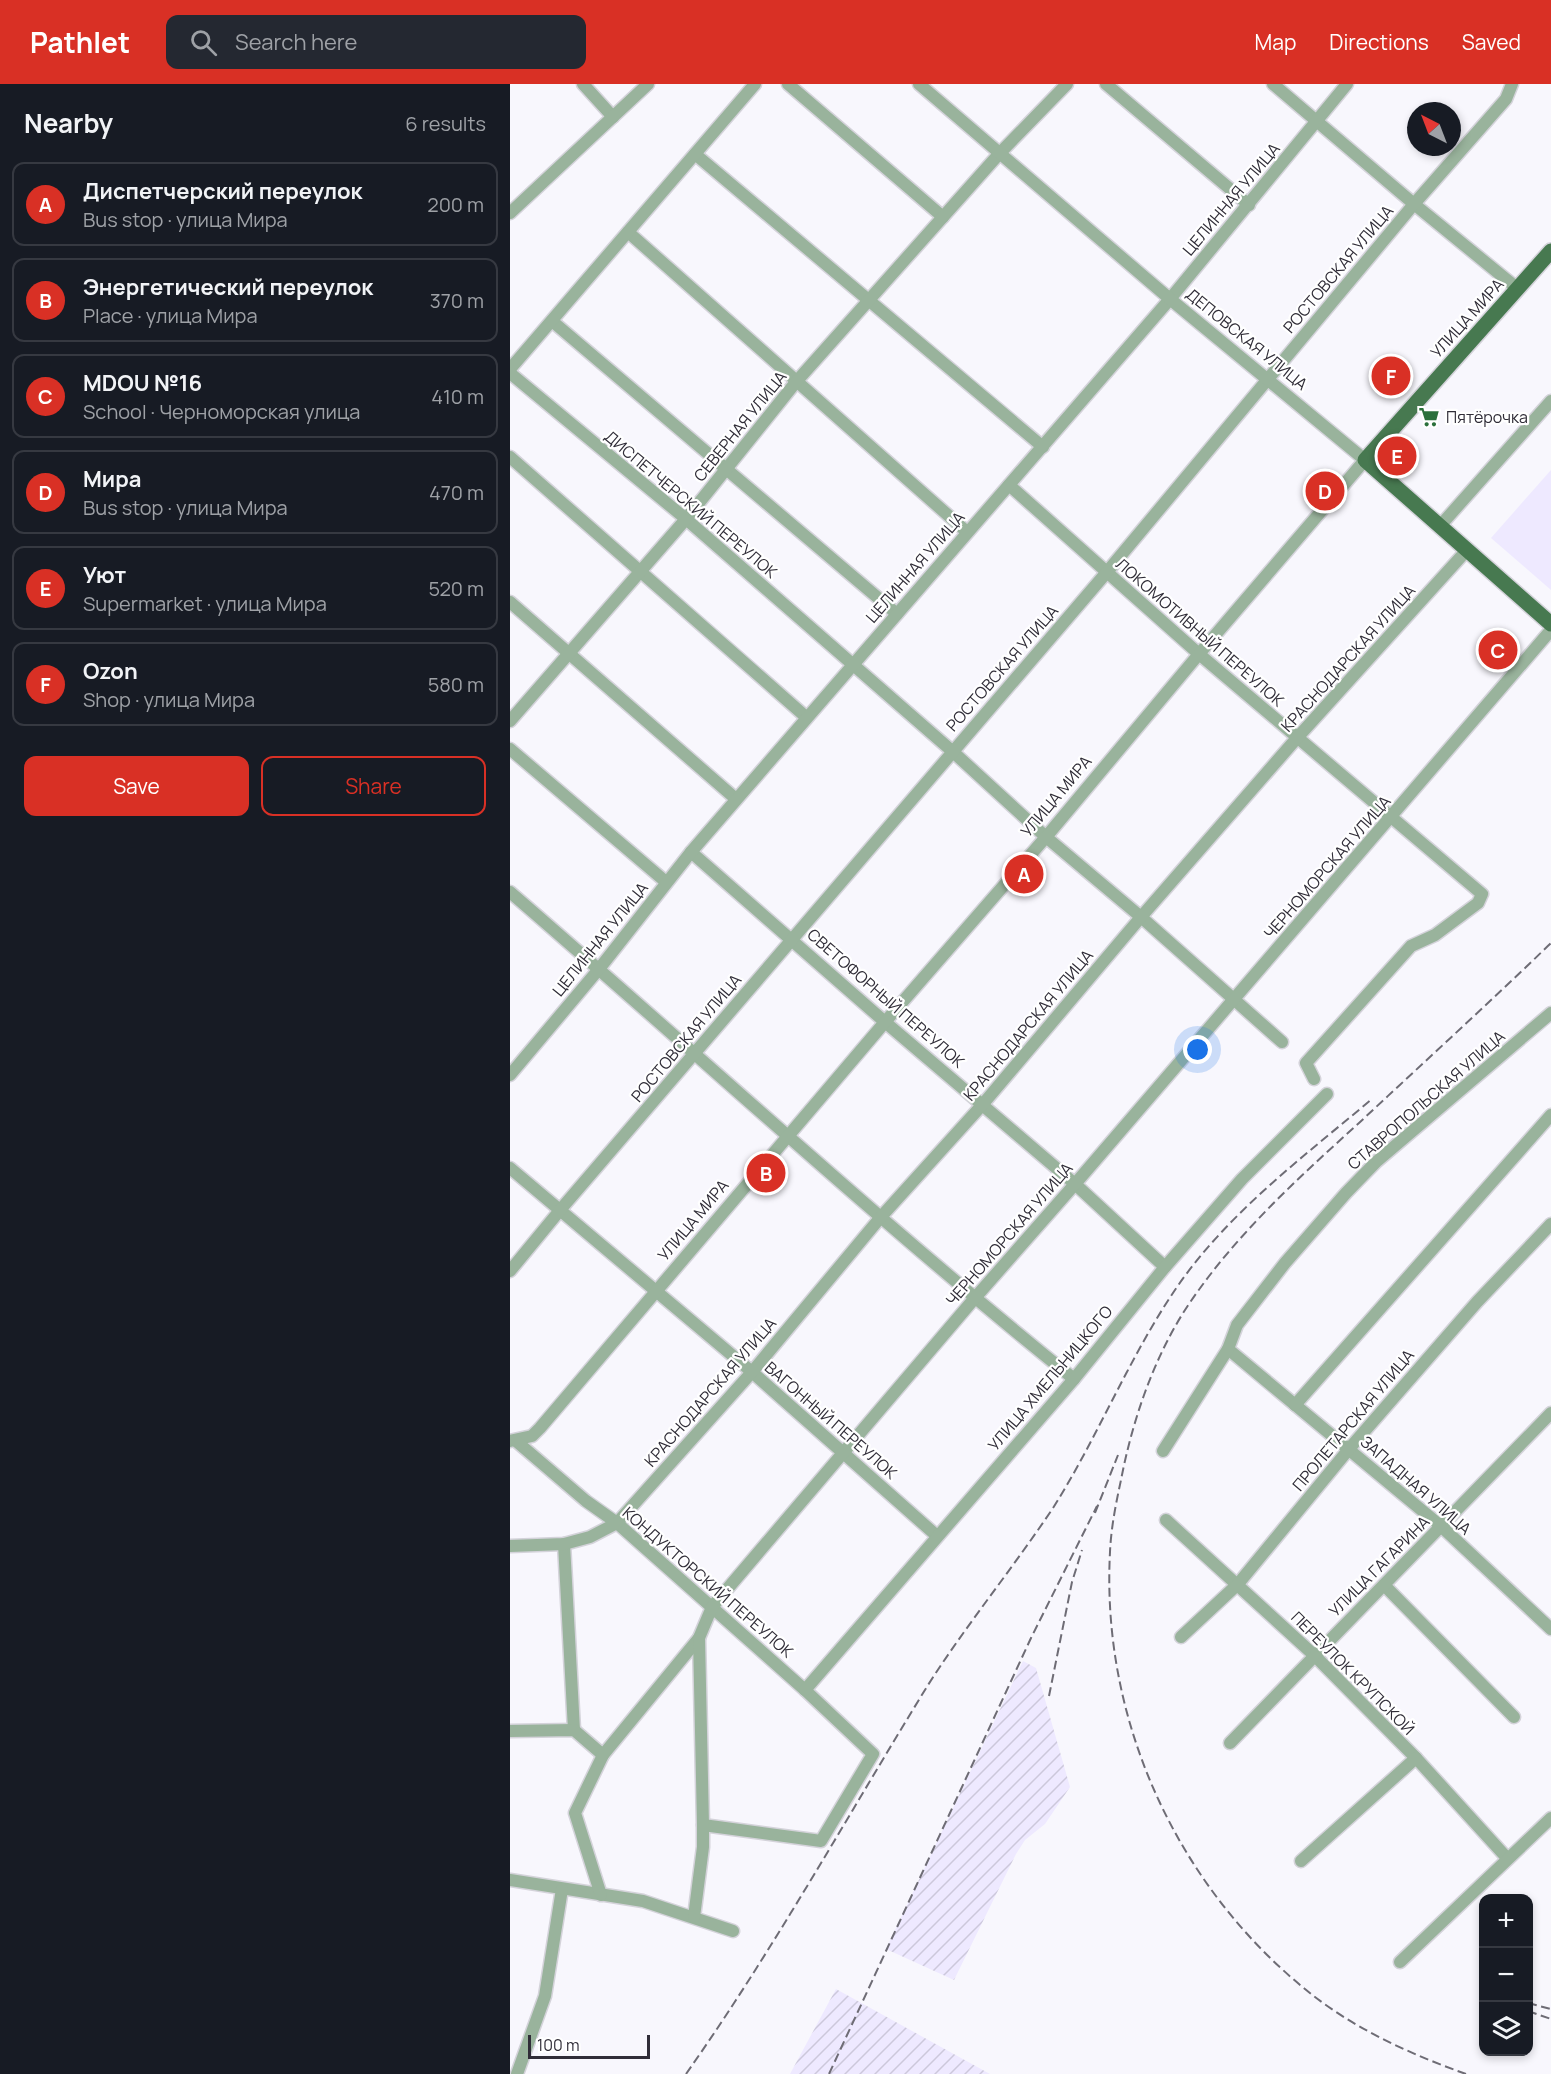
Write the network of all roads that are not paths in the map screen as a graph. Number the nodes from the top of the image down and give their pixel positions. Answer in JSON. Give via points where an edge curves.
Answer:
{"nodes":[{"id":1,"x":583,"y":84,"type":"edge"},
{"id":2,"x":648,"y":84,"type":"edge"},
{"id":3,"x":755,"y":84,"type":"edge"},
{"id":4,"x":788,"y":84,"type":"edge"},
{"id":5,"x":919,"y":84,"type":"edge"},
{"id":6,"x":1067,"y":84,"type":"edge"},
{"id":7,"x":1106,"y":84,"type":"edge"},
{"id":8,"x":1273,"y":84,"type":"edge"},
{"id":9,"x":1347,"y":84,"type":"edge"},
{"id":10,"x":1512,"y":84,"type":"edge"},
{"id":11,"x":613,"y":117,"type":"junction"},
{"id":12,"x":1317,"y":122,"type":"junction"},
{"id":13,"x":695,"y":154,"type":"junction"},
{"id":14,"x":999,"y":154,"type":"junction"},
{"id":15,"x":1414,"y":204,"type":"junction"},
{"id":16,"x":1249,"y":205,"type":"junction"},
{"id":17,"x":510,"y":213,"type":"edge"},
{"id":18,"x":943,"y":217,"type":"junction"},
{"id":19,"x":628,"y":232,"type":"junction"},
{"id":20,"x":1551,"y":251,"type":"edge"},
{"id":21,"x":1518,"y":289,"type":"junction"},
{"id":22,"x":868,"y":299,"type":"junction"},
{"id":23,"x":1170,"y":299,"type":"junction"},
{"id":24,"x":552,"y":321,"type":"junction"},
{"id":25,"x":510,"y":371,"type":"edge"},
{"id":26,"x":1268,"y":378,"type":"junction"},
{"id":27,"x":796,"y":382,"type":"junction"},
{"id":28,"x":1551,"y":401,"type":"edge"},
{"id":29,"x":1043,"y":447,"type":"junction"},
{"id":30,"x":510,"y":458,"type":"edge"},
{"id":31,"x":1365,"y":460,"type":"junction"},
{"id":32,"x":727,"y":467,"type":"junction"},
{"id":33,"x":1009,"y":485,"type":"junction"},
{"id":34,"x":686,"y":519,"type":"junction"},
{"id":35,"x":1440,"y":526,"type":"junction"},
{"id":36,"x":967,"y":532,"type":"junction"},
{"id":37,"x":1467,"y":550,"type":"junction"},
{"id":38,"x":640,"y":572,"type":"junction"},
{"id":39,"x":1107,"y":572,"type":"junction"},
{"id":40,"x":510,"y":602,"type":"edge"},
{"id":41,"x":897,"y":614,"type":"junction"},
{"id":42,"x":1551,"y":624,"type":"edge"},
{"id":43,"x":1551,"y":630,"type":"edge"},
{"id":44,"x":569,"y":652,"type":"junction"},
{"id":45,"x":1199,"y":654,"type":"junction"},
{"id":46,"x":852,"y":664,"type":"junction"},
{"id":47,"x":806,"y":717,"type":"junction"},
{"id":48,"x":510,"y":721,"type":"edge"},
{"id":49,"x":1297,"y":738,"type":"junction"},
{"id":50,"x":510,"y":749,"type":"edge"},
{"id":51,"x":952,"y":751,"type":"junction"},
{"id":52,"x":736,"y":799,"type":"junction"},
{"id":53,"x":1391,"y":819,"type":"junction"},
{"id":54,"x":1046,"y":837,"type":"junction"},
{"id":55,"x":692,"y":852,"type":"junction"},
{"id":56,"x":666,"y":882,"type":"junction"},
{"id":57,"x":510,"y":892,"type":"edge"},
{"id":58,"x":1141,"y":916,"type":"junction"},
{"id":59,"x":792,"y":939,"type":"junction"},
{"id":60,"x":599,"y":969,"type":"junction"},
{"id":61,"x":1235,"y":999,"type":"junction"},
{"id":62,"x":1551,"y":1013,"type":"edge"},
{"id":63,"x":885,"y":1022,"type":"junction"},
{"id":64,"x":1282,"y":1042,"type":"dead end"},
{"id":65,"x":695,"y":1053,"type":"junction"},
{"id":66,"x":514,"y":1060,"type":"edge"},
{"id":67,"x":510,"y":1075,"type":"edge"},
{"id":68,"x":1314,"y":1079,"type":"dead end"},
{"id":69,"x":1327,"y":1094,"type":"dead end"},
{"id":70,"x":983,"y":1104,"type":"junction"},
{"id":71,"x":1551,"y":1115,"type":"edge"},
{"id":72,"x":788,"y":1135,"type":"junction"},
{"id":73,"x":510,"y":1168,"type":"edge"},
{"id":74,"x":1075,"y":1184,"type":"junction"},
{"id":75,"x":561,"y":1209,"type":"junction"},
{"id":76,"x":880,"y":1218,"type":"junction"},
{"id":77,"x":1551,"y":1224,"type":"edge"},
{"id":78,"x":1165,"y":1267,"type":"junction"},
{"id":79,"x":510,"y":1271,"type":"edge"},
{"id":80,"x":658,"y":1291,"type":"junction"},
{"id":81,"x":974,"y":1299,"type":"junction"},
{"id":82,"x":1228,"y":1349,"type":"junction"},
{"id":83,"x":752,"y":1372,"type":"junction"},
{"id":84,"x":1074,"y":1379,"type":"junction"},
{"id":85,"x":1295,"y":1405,"type":"junction"},
{"id":86,"x":1551,"y":1413,"type":"edge"},
{"id":87,"x":513,"y":1441,"type":"edge"},
{"id":88,"x":1349,"y":1449,"type":"junction"},
{"id":89,"x":1163,"y":1451,"type":"dead end"},
{"id":90,"x":844,"y":1452,"type":"junction"},
{"id":91,"x":1166,"y":1520,"type":"dead end"},
{"id":92,"x":617,"y":1523,"type":"junction"},
{"id":93,"x":1442,"y":1527,"type":"junction"},
{"id":94,"x":937,"y":1536,"type":"junction"},
{"id":95,"x":564,"y":1544,"type":"junction"},
{"id":96,"x":510,"y":1546,"type":"edge"},
{"id":97,"x":1238,"y":1584,"type":"junction"},
{"id":98,"x":1384,"y":1585,"type":"junction"},
{"id":99,"x":712,"y":1607,"type":"junction"},
{"id":100,"x":1551,"y":1629,"type":"edge"},
{"id":101,"x":1181,"y":1637,"type":"dead end"},
{"id":102,"x":699,"y":1638,"type":"junction"},
{"id":103,"x":1314,"y":1655,"type":"junction"},
{"id":104,"x":805,"y":1690,"type":"junction"},
{"id":105,"x":1514,"y":1717,"type":"dead end"},
{"id":106,"x":574,"y":1730,"type":"junction"},
{"id":107,"x":510,"y":1731,"type":"edge"},
{"id":108,"x":1230,"y":1743,"type":"dead end"},
{"id":109,"x":603,"y":1755,"type":"junction"},
{"id":110,"x":1416,"y":1758,"type":"junction"},
{"id":111,"x":1551,"y":1818,"type":"edge"},
{"id":112,"x":704,"y":1825,"type":"junction"},
{"id":113,"x":1507,"y":1858,"type":"junction"},
{"id":114,"x":1301,"y":1861,"type":"dead end"},
{"id":115,"x":510,"y":1880,"type":"edge"},
{"id":116,"x":562,"y":1889,"type":"junction"},
{"id":117,"x":601,"y":1895,"type":"junction"},
{"id":118,"x":694,"y":1917,"type":"junction"},
{"id":119,"x":734,"y":1931,"type":"dead end"},
{"id":120,"x":1401,"y":1962,"type":"dead end"},
{"id":121,"x":517,"y":2074,"type":"edge"}],
"edges":[{"from":1,"to":11,"type":"street"},
{"from":2,"to":11,"type":"street"},
{"from":3,"to":13,"type":"street"},
{"from":4,"to":18,"type":"street"},
{"from":5,"to":14,"type":"street","name":"ДЕПОВСКАЯ УЛИЦА"},
{"from":6,"to":14,"type":"street","name":"СЕВЕРНАЯ УЛИЦА"},
{"from":7,"to":16,"type":"street"},
{"from":8,"to":12,"type":"street"},
{"from":9,"to":12,"type":"street","name":"ЦЕЛИННАЯ УЛИЦА"},
{"from":10,"to":15,"type":"street","name":"РОСТОВСКАЯ УЛИЦА","via":[[1506,99]]},
{"from":11,"to":17,"type":"street"},
{"from":12,"to":15,"type":"street"},
{"from":12,"to":16,"type":"street","name":"ЦЕЛИННАЯ УЛИЦА"},
{"from":13,"to":19,"type":"street"},
{"from":13,"to":22,"type":"street"},
{"from":14,"to":18,"type":"street","name":"СЕВЕРНАЯ УЛИЦА"},
{"from":14,"to":23,"type":"street","name":"ДЕПОВСКАЯ УЛИЦА"},
{"from":15,"to":21,"type":"street"},
{"from":15,"to":26,"type":"street","name":"РОСТОВСКАЯ УЛИЦА"},
{"from":16,"to":23,"type":"street","name":"ЦЕЛИННАЯ УЛИЦА"},
{"from":18,"to":22,"type":"street","name":"СЕВЕРНАЯ УЛИЦА"},
{"from":19,"to":24,"type":"street"},
{"from":19,"to":27,"type":"street"},
{"from":20,"to":21,"type":"main road","name":"УЛИЦА МИРА"},
{"from":21,"to":31,"type":"main road","name":"УЛИЦА МИРА"},
{"from":22,"to":27,"type":"street","name":"СЕВЕРНАЯ УЛИЦА"},
{"from":22,"to":29,"type":"street"},
{"from":23,"to":26,"type":"street","name":"ДЕПОВСКАЯ УЛИЦА"},
{"from":23,"to":29,"type":"street","name":"ЦЕЛИННАЯ УЛИЦА"},
{"from":24,"to":25,"type":"street"},
{"from":24,"to":32,"type":"street"},
{"from":25,"to":34,"type":"street","name":"ДИСПЕТЧЕРСКИЙ ПЕРЕУЛОК"},
{"from":26,"to":31,"type":"street","name":"ДЕПОВСКАЯ УЛИЦА"},
{"from":26,"to":39,"type":"street","name":"РОСТОВСКАЯ УЛИЦА"},
{"from":27,"to":32,"type":"street","name":"СЕВЕРНАЯ УЛИЦА"},
{"from":27,"to":36,"type":"street"},
{"from":28,"to":35,"type":"street"},
{"from":29,"to":33,"type":"street","name":"ЦЕЛИННАЯ УЛИЦА"},
{"from":30,"to":38,"type":"street"},
{"from":31,"to":35,"type":"main road","name":"ДЕПОВСКАЯ УЛИЦА"},
{"from":31,"to":45,"type":"street","name":"УЛИЦА МИРА"},
{"from":32,"to":34,"type":"street","name":"СЕВЕРНАЯ УЛИЦА"},
{"from":32,"to":41,"type":"street"},
{"from":33,"to":36,"type":"street","name":"ЦЕЛИННАЯ УЛИЦА"},
{"from":33,"to":39,"type":"street","name":"ЛОКОМОТИВНЫЙ ПЕРЕУЛОК"},
{"from":34,"to":38,"type":"street","name":"СЕВЕРНАЯ УЛИЦА"},
{"from":34,"to":46,"type":"street","name":"ДИСПЕТЧЕРСКИЙ ПЕРЕУЛОК"},
{"from":35,"to":37,"type":"main road","name":"ДЕПОВСКАЯ УЛИЦА"},
{"from":36,"to":41,"type":"street","name":"ЦЕЛИННАЯ УЛИЦА"},
{"from":37,"to":42,"type":"main road","name":"ДЕПОВСКАЯ УЛИЦА"},
{"from":37,"to":49,"type":"street","name":"КРАСНОДАРСКАЯ УЛИЦА"},
{"from":38,"to":44,"type":"street","name":"СЕВЕРНАЯ УЛИЦА"},
{"from":38,"to":47,"type":"street"},
{"from":39,"to":45,"type":"street","name":"ЛОКОМОТИВНЫЙ ПЕРЕУЛОК"},
{"from":39,"to":51,"type":"street","name":"РОСТОВСКАЯ УЛИЦА"},
{"from":40,"to":44,"type":"street"},
{"from":41,"to":46,"type":"street","name":"ЦЕЛИННАЯ УЛИЦА"},
{"from":43,"to":53,"type":"street","name":"ЧЕРНОМОРСКАЯ УЛИЦА"},
{"from":44,"to":48,"type":"street","name":"СЕВЕРНАЯ УЛИЦА"},
{"from":44,"to":52,"type":"street"},
{"from":45,"to":49,"type":"street","name":"ЛОКОМОТИВНЫЙ ПЕРЕУЛОК"},
{"from":45,"to":54,"type":"street","name":"УЛИЦА МИРА"},
{"from":46,"to":47,"type":"street","name":"ЦЕЛИННАЯ УЛИЦА"},
{"from":46,"to":51,"type":"street","name":"ДИСПЕТЧЕРСКИЙ ПЕРЕУЛОК"},
{"from":47,"to":52,"type":"street","name":"ЦЕЛИННАЯ УЛИЦА"},
{"from":49,"to":53,"type":"street","name":"ЛОКОМОТИВНЫЙ ПЕРЕУЛОК"},
{"from":49,"to":58,"type":"street","name":"КРАСНОДАРСКАЯ УЛИЦА"},
{"from":50,"to":56,"type":"street"},
{"from":51,"to":54,"type":"street","name":"ДИСПЕТЧЕРСКИЙ ПЕРЕУЛОК"},
{"from":51,"to":59,"type":"street","name":"РОСТОВСКАЯ УЛИЦА"},
{"from":52,"to":55,"type":"street","name":"ЦЕЛИННАЯ УЛИЦА"},
{"from":53,"to":61,"type":"street","name":"ЧЕРНОМОРСКАЯ УЛИЦА"},
{"from":53,"to":68,"type":"street","name":"ЛОКОМОТИВНЫЙ ПЕРЕУЛОК","via":[[1482,894],[1478,903],[1436,935],[1411,946],[1305,1063]]},
{"from":54,"to":58,"type":"street","name":"ДИСПЕТЧЕРСКИЙ ПЕРЕУЛОК"},
{"from":54,"to":63,"type":"street","name":"УЛИЦА МИРА"},
{"from":55,"to":56,"type":"street","name":"ЦЕЛИННАЯ УЛИЦА"},
{"from":55,"to":59,"type":"street","name":"СВЕТОФОРНЫЙ ПЕРЕУЛОК"},
{"from":56,"to":60,"type":"street","name":"ЦЕЛИННАЯ УЛИЦА"},
{"from":57,"to":60,"type":"street"},
{"from":58,"to":61,"type":"street","name":"ДИСПЕТЧЕРСКИЙ ПЕРЕУЛОК"},
{"from":58,"to":70,"type":"street","name":"КРАСНОДАРСКАЯ УЛИЦА"},
{"from":59,"to":63,"type":"street","name":"СВЕТОФОРНЫЙ ПЕРЕУЛОК"},
{"from":59,"to":65,"type":"street","name":"РОСТОВСКАЯ УЛИЦА"},
{"from":60,"to":65,"type":"street"},
{"from":60,"to":66,"type":"street","name":"ЦЕЛИННАЯ УЛИЦА"},
{"from":61,"to":64,"type":"street","name":"ДИСПЕТЧЕРСКИЙ ПЕРЕУЛОК"},
{"from":61,"to":74,"type":"street","name":"ЧЕРНОМОРСКАЯ УЛИЦА"},
{"from":62,"to":82,"type":"street","name":"СТАВРОПОЛЬСКАЯ УЛИЦА","via":[[1376,1162],[1349,1190],[1237,1325]]},
{"from":63,"to":70,"type":"street","name":"СВЕТОФОРНЫЙ ПЕРЕУЛОК"},
{"from":63,"to":72,"type":"street","name":"УЛИЦА МИРА"},
{"from":65,"to":72,"type":"street"},
{"from":65,"to":75,"type":"street","name":"РОСТОВСКАЯ УЛИЦА"},
{"from":66,"to":67,"type":"street","name":"ЦЕЛИННАЯ УЛИЦА"},
{"from":69,"to":78,"type":"street","name":"УЛИЦА ХМЕЛЬНИЦКОГО","via":[[1242,1179]]},
{"from":70,"to":74,"type":"street","name":"СВЕТОФОРНЫЙ ПЕРЕУЛОК"},
{"from":70,"to":76,"type":"street","name":"КРАСНОДАРСКАЯ УЛИЦА"},
{"from":71,"to":85,"type":"street"},
{"from":72,"to":76,"type":"street"},
{"from":72,"to":80,"type":"street","name":"УЛИЦА МИРА"},
{"from":73,"to":75,"type":"street","name":"ВАГОННЫЙ ПЕРЕУЛОК"},
{"from":74,"to":78,"type":"street","name":"СВЕТОФОРНЫЙ ПЕРЕУЛОК"},
{"from":74,"to":81,"type":"street","name":"ЧЕРНОМОРСКАЯ УЛИЦА"},
{"from":75,"to":79,"type":"street","name":"РОСТОВСКАЯ УЛИЦА"},
{"from":75,"to":80,"type":"street","name":"ВАГОННЫЙ ПЕРЕУЛОК"},
{"from":76,"to":81,"type":"street"},
{"from":76,"to":83,"type":"street","name":"КРАСНОДАРСКАЯ УЛИЦА"},
{"from":77,"to":88,"type":"street","name":"ПРОЛЕТАРСКАЯ УЛИЦА"},
{"from":78,"to":84,"type":"street","name":"УЛИЦА ХМЕЛЬНИЦКОГО"},
{"from":80,"to":83,"type":"street","name":"ВАГОННЫЙ ПЕРЕУЛОК"},
{"from":80,"to":87,"type":"street","name":"УЛИЦА МИРА","via":[[540,1428],[531,1436]]},
{"from":81,"to":84,"type":"street"},
{"from":81,"to":90,"type":"street","name":"ЧЕРНОМОРСКАЯ УЛИЦА"},
{"from":82,"to":85,"type":"street","name":"ЗАПАДНАЯ УЛИЦА"},
{"from":82,"to":89,"type":"street","name":"СТАВРОПОЛЬСКАЯ УЛИЦА"},
{"from":83,"to":90,"type":"street","name":"ВАГОННЫЙ ПЕРЕУЛОК"},
{"from":83,"to":92,"type":"street","name":"КРАСНОДАРСКАЯ УЛИЦА"},
{"from":84,"to":94,"type":"street","name":"УЛИЦА ХМЕЛЬНИЦКОГО"},
{"from":85,"to":88,"type":"street","name":"ЗАПАДНАЯ УЛИЦА"},
{"from":86,"to":93,"type":"street","name":"УЛИЦА ГАГАРИНА"},
{"from":87,"to":92,"type":"street","name":"КОНДУКТОРСКИЙ ПЕРЕУЛОК"},
{"from":88,"to":93,"type":"street","name":"ЗАПАДНАЯ УЛИЦА"},
{"from":88,"to":97,"type":"street","name":"ПРОЛЕТАРСКАЯ УЛИЦА"},
{"from":90,"to":94,"type":"street","name":"ВАГОННЫЙ ПЕРЕУЛОК"},
{"from":90,"to":99,"type":"street","name":"ЧЕРНОМОРСКАЯ УЛИЦА"},
{"from":91,"to":97,"type":"street","name":"ПЕРЕУЛОК КРУПСКОЙ"},
{"from":92,"to":95,"type":"street","via":[[590,1537]]},
{"from":92,"to":99,"type":"street","name":"КОНДУКТОРСКИЙ ПЕРЕУЛОК"},
{"from":93,"to":98,"type":"street","name":"УЛИЦА ГАГАРИНА"},
{"from":93,"to":100,"type":"street","name":"ЗАПАДНАЯ УЛИЦА"},
{"from":94,"to":104,"type":"street","name":"УЛИЦА ХМЕЛЬНИЦКОГО"},
{"from":95,"to":96,"type":"street"},
{"from":95,"to":106,"type":"street"},
{"from":97,"to":101,"type":"street","name":"ПРОЛЕТАРСКАЯ УЛИЦА"},
{"from":97,"to":103,"type":"street","name":"ПЕРЕУЛОК КРУПСКОЙ"},
{"from":98,"to":103,"type":"street","name":"УЛИЦА ГАГАРИНА"},
{"from":98,"to":105,"type":"street"},
{"from":99,"to":102,"type":"street","name":"ЧЕРНОМОРСКАЯ УЛИЦА"},
{"from":99,"to":104,"type":"street","name":"КОНДУКТОРСКИЙ ПЕРЕУЛОК"},
{"from":102,"to":109,"type":"street","name":"ЧЕРНОМОРСКАЯ УЛИЦА"},
{"from":102,"to":112,"type":"street"},
{"from":103,"to":108,"type":"street","name":"УЛИЦА ГАГАРИНА"},
{"from":103,"to":110,"type":"street","name":"ПЕРЕУЛОК КРУПСКОЙ"},
{"from":104,"to":112,"type":"street","name":"КОНДУКТОРСКИЙ ПЕРЕУЛОК","via":[[873,1754],[821,1841]]},
{"from":106,"to":107,"type":"street"},
{"from":106,"to":109,"type":"street"},
{"from":109,"to":117,"type":"street","name":"ЧЕРНОМОРСКАЯ УЛИЦА","via":[[575,1813]]},
{"from":110,"to":113,"type":"street","name":"ПЕРЕУЛОК КРУПСКОЙ"},
{"from":110,"to":114,"type":"street"},
{"from":111,"to":113,"type":"street"},
{"from":112,"to":118,"type":"street"},
{"from":113,"to":120,"type":"street"},
{"from":115,"to":116,"type":"street"},
{"from":116,"to":117,"type":"street"},
{"from":116,"to":121,"type":"street","via":[[545,1996]]},
{"from":117,"to":118,"type":"street","via":[[643,1901]]},
{"from":118,"to":119,"type":"street"}]}
